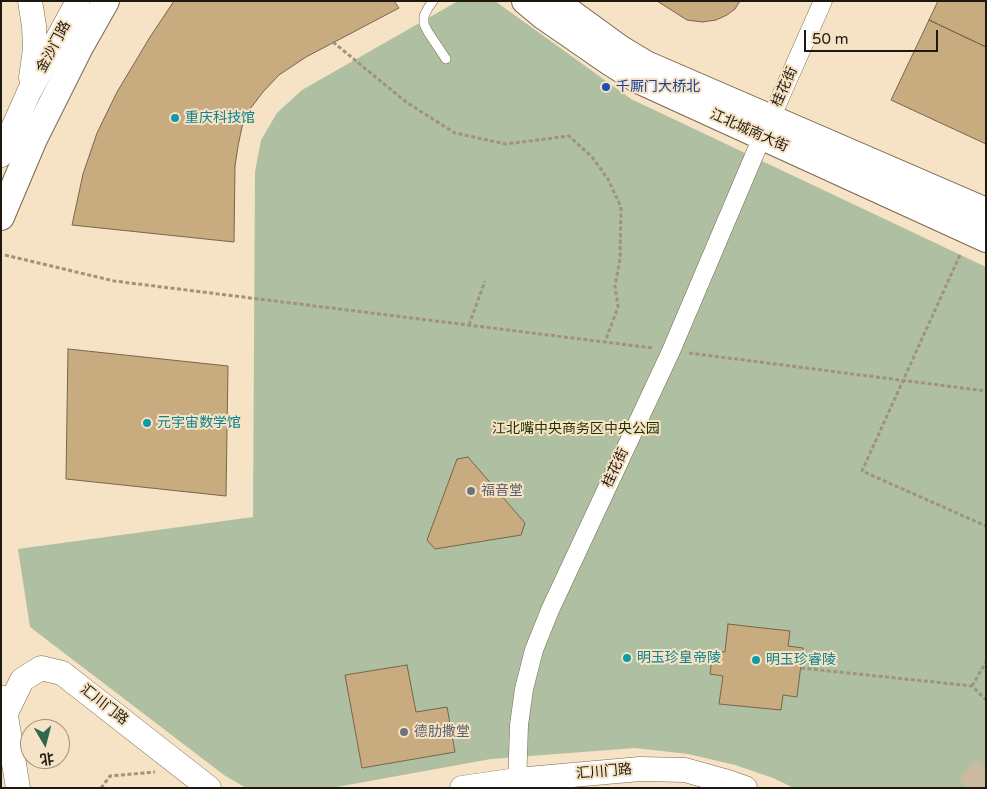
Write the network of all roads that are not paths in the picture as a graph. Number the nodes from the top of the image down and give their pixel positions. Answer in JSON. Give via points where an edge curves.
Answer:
{"nodes":[{"id":1,"x":30,"y":1,"type":"edge"},
{"id":2,"x":78,"y":1,"type":"edge"},
{"id":3,"x":106,"y":1,"type":"edge"},
{"id":4,"x":433,"y":1,"type":"edge"},
{"id":5,"x":524,"y":1,"type":"edge"},
{"id":6,"x":555,"y":1,"type":"edge"},
{"id":7,"x":823,"y":1,"type":"edge"},
{"id":8,"x":446,"y":59,"type":"dead end"},
{"id":9,"x":29,"y":92,"type":"junction"},
{"id":10,"x":766,"y":128,"type":"junction"},
{"id":11,"x":1,"y":155,"type":"edge"},
{"id":12,"x":986,"y":211,"type":"edge"},
{"id":13,"x":1,"y":217,"type":"edge"},
{"id":14,"x":986,"y":239,"type":"edge"},
{"id":15,"x":1,"y":687,"type":"edge"},
{"id":16,"x":6,"y":713,"type":"junction"},
{"id":17,"x":517,"y":784,"type":"edge"},
{"id":18,"x":18,"y":788,"type":"edge"},
{"id":19,"x":209,"y":788,"type":"edge"},
{"id":20,"x":462,"y":788,"type":"edge"},
{"id":21,"x":744,"y":788,"type":"edge"}],
"edges":[{"from":1,"to":9,"type":"street","via":[[35,49]]},
{"from":2,"to":9,"type":"street","name":"金沙门路"},
{"from":3,"to":13,"type":"main road","via":[[34,138]]},
{"from":4,"to":8,"type":"lane","via":[[424,16],[424,24]]},
{"from":5,"to":10,"type":"main road","name":"江北城南大街","via":[[638,80]]},
{"from":6,"to":10,"type":"main road","name":"江北城南大街","via":[[621,49]]},
{"from":7,"to":10,"type":"street","name":"桂花街"},
{"from":9,"to":11,"type":"street"},
{"from":10,"to":12,"type":"main road","name":"江北城南大街"},
{"from":10,"to":14,"type":"main road","name":"江北城南大街"},
{"from":10,"to":17,"type":"street","name":"桂花街","via":[[671,351],[534,650],[519,726]]},
{"from":15,"to":16,"type":"street"},
{"from":16,"to":18,"type":"street"},
{"from":16,"to":19,"type":"street","name":"汇川门路","via":[[22,680],[41,668],[62,673]]},
{"from":17,"to":20,"type":"street","name":"汇川门路"},
{"from":17,"to":21,"type":"street","name":"汇川门路","via":[[640,768],[685,770]]}]}
